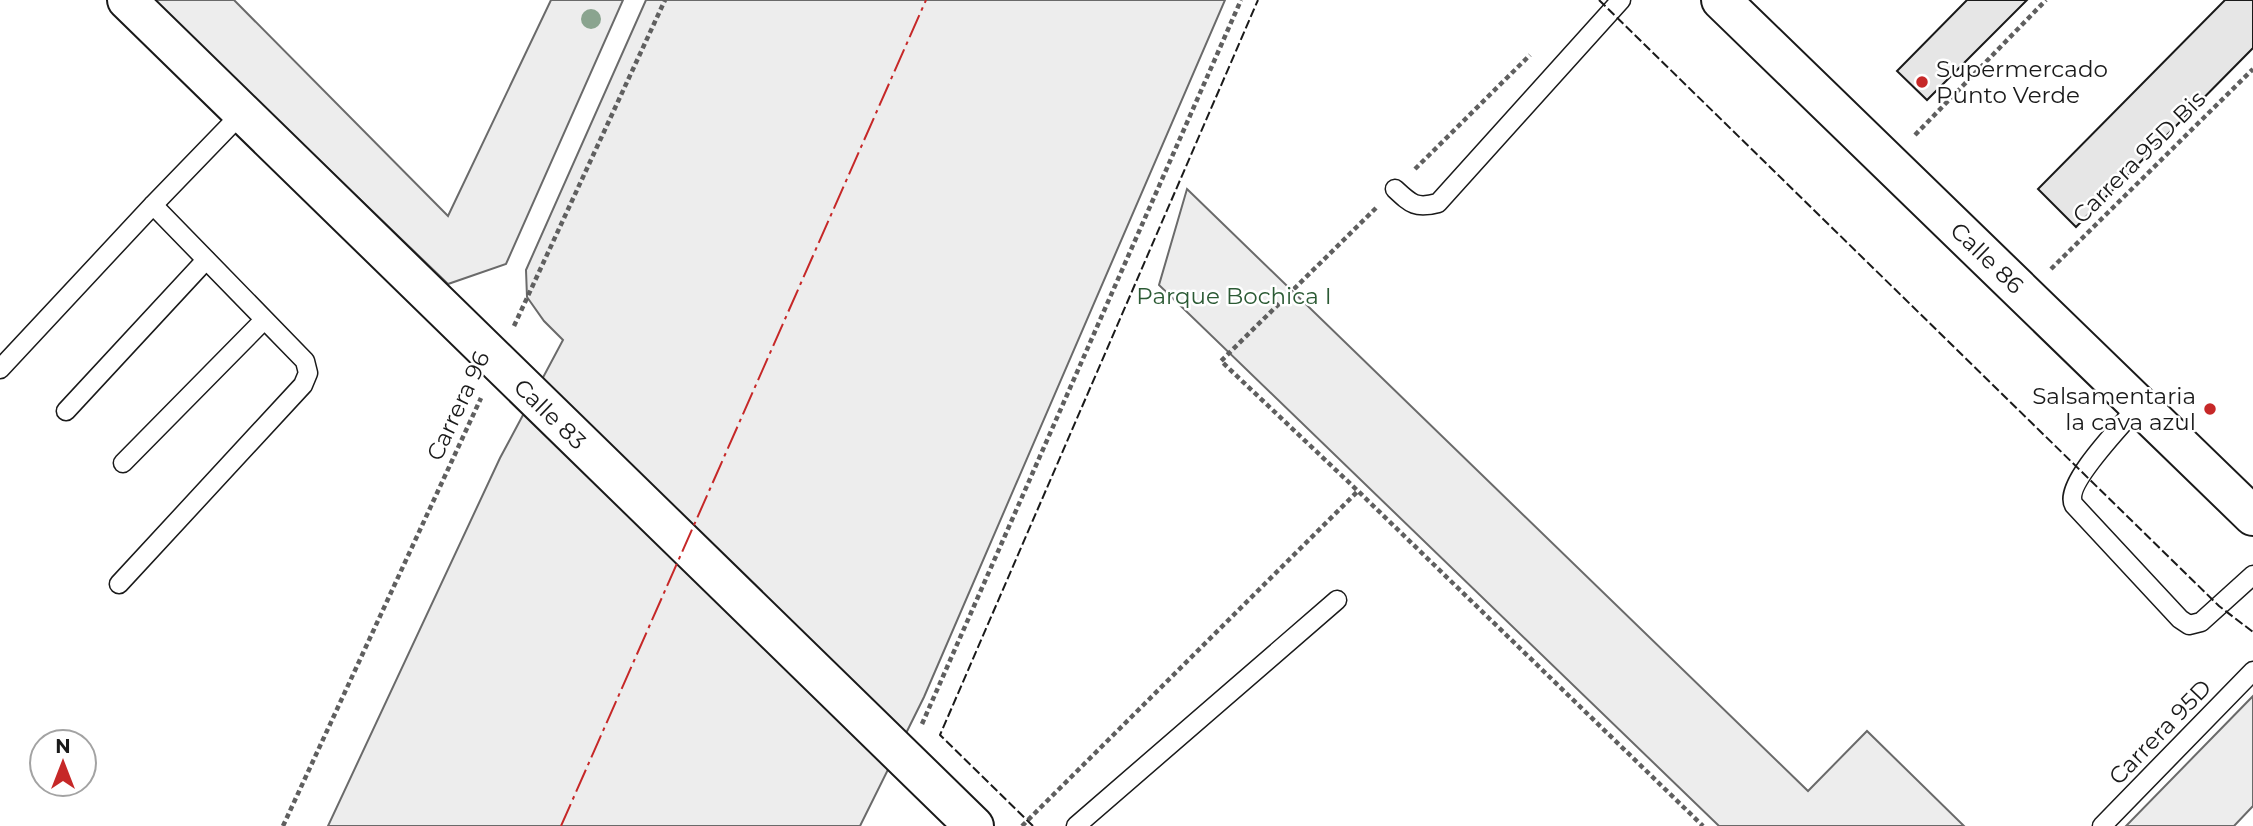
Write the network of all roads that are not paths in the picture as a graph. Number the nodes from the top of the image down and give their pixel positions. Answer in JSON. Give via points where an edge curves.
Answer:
{"nodes":[{"id":1,"x":127,"y":0,"type":"edge"},
{"id":2,"x":1621,"y":0,"type":"edge"},
{"id":3,"x":1721,"y":0,"type":"edge"},
{"id":4,"x":242,"y":113,"type":"junction"},
{"id":5,"x":1395,"y":189,"type":"dead end"},
{"id":6,"x":153,"y":205,"type":"junction"},
{"id":7,"x":206,"y":260,"type":"junction"},
{"id":8,"x":264,"y":320,"type":"junction"},
{"id":9,"x":0,"y":369,"type":"edge"},
{"id":10,"x":2139,"y":405,"type":"junction"},
{"id":11,"x":66,"y":411,"type":"dead end"},
{"id":12,"x":123,"y":463,"type":"dead end"},
{"id":13,"x":2253,"y":516,"type":"edge"},
{"id":14,"x":2253,"y":575,"type":"edge"},
{"id":15,"x":119,"y":584,"type":"dead end"},
{"id":16,"x":1337,"y":600,"type":"dead end"},
{"id":17,"x":2253,"y":671,"type":"edge"},
{"id":18,"x":974,"y":826,"type":"edge"},
{"id":19,"x":1076,"y":826,"type":"edge"},
{"id":20,"x":2102,"y":826,"type":"edge"}],
"edges":[{"from":1,"to":4,"type":"street","name":"Calle 83"},
{"from":2,"to":5,"type":"lane","via":[[1438,203],[1422,207]]},
{"from":3,"to":10,"type":"street","name":"Calle 86"},
{"from":4,"to":6,"type":"lane"},
{"from":4,"to":18,"type":"street","name":"Calle 83"},
{"from":6,"to":7,"type":"lane"},
{"from":6,"to":9,"type":"lane"},
{"from":7,"to":8,"type":"lane"},
{"from":7,"to":11,"type":"lane"},
{"from":8,"to":12,"type":"lane"},
{"from":8,"to":15,"type":"lane","via":[[305,361],[308,373],[303,386]]},
{"from":10,"to":13,"type":"street","name":"Calle 86"},
{"from":10,"to":14,"type":"lane","via":[[2083,472],[2071,495],[2074,505],[2189,625],[2201,622]]},
{"from":16,"to":19,"type":"lane"},
{"from":17,"to":20,"type":"lane","name":"Carrera 95D"}]}
